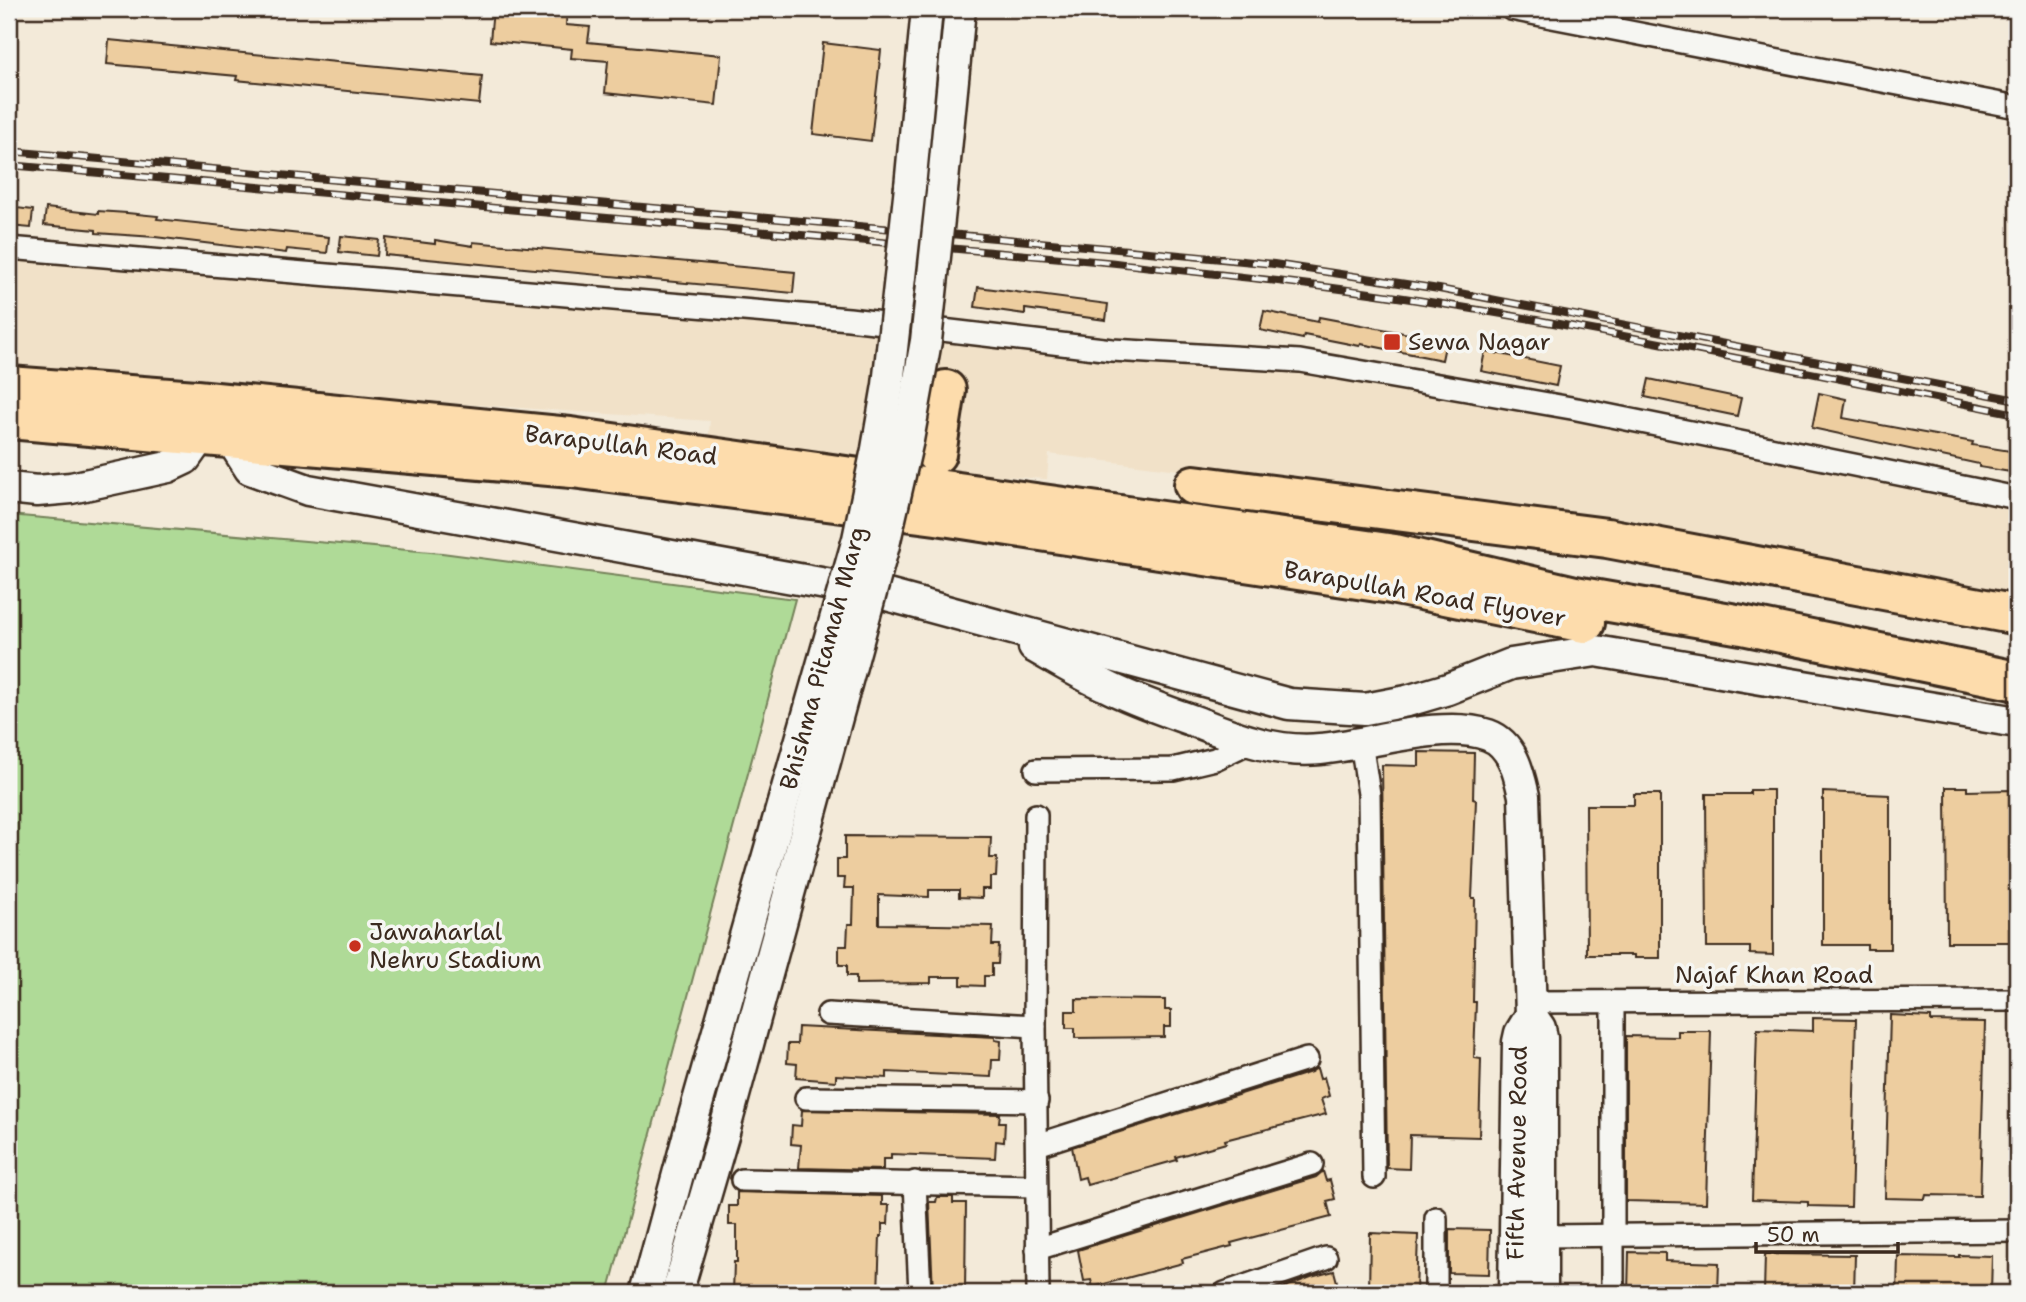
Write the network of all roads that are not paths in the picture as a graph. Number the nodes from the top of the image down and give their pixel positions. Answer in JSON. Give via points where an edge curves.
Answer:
{"nodes":[{"id":1,"x":928,"y":9,"type":"edge"},
{"id":2,"x":960,"y":9,"type":"edge"},
{"id":3,"x":1511,"y":9,"type":"edge"},
{"id":4,"x":1618,"y":9,"type":"edge"},
{"id":5,"x":1604,"y":27,"type":"junction"},
{"id":6,"x":2017,"y":107,"type":"edge"},
{"id":7,"x":9,"y":248,"type":"edge"},
{"id":8,"x":9,"y":386,"type":"edge"},
{"id":9,"x":946,"y":390,"type":"dead end"},
{"id":10,"x":9,"y":419,"type":"edge"},
{"id":11,"x":216,"y":437,"type":"junction"},
{"id":12,"x":936,"y":454,"type":"dead end"},
{"id":13,"x":1194,"y":485,"type":"dead end"},
{"id":14,"x":9,"y":488,"type":"edge"},
{"id":15,"x":1238,"y":491,"type":"junction"},
{"id":16,"x":2017,"y":498,"type":"edge"},
{"id":17,"x":830,"y":502,"type":"joint"},
{"id":18,"x":1321,"y":502,"type":"junction"},
{"id":19,"x":1231,"y":530,"type":"junction"},
{"id":20,"x":1314,"y":542,"type":"junction"},
{"id":21,"x":1393,"y":569,"type":"junction"},
{"id":22,"x":2017,"y":615,"type":"edge"},
{"id":23,"x":990,"y":624,"type":"junction"},
{"id":24,"x":2017,"y":681,"type":"edge"},
{"id":25,"x":2017,"y":704,"type":"edge"},
{"id":26,"x":2017,"y":722,"type":"edge"},
{"id":27,"x":1250,"y":742,"type":"junction"},
{"id":28,"x":1361,"y":742,"type":"junction"},
{"id":29,"x":1036,"y":770,"type":"dead end"},
{"id":30,"x":1036,"y":815,"type":"dead end"},
{"id":31,"x":2017,"y":1000,"type":"edge"},
{"id":32,"x":1613,"y":1002,"type":"junction"},
{"id":33,"x":1531,"y":1009,"type":"junction"},
{"id":34,"x":828,"y":1014,"type":"dead end"},
{"id":35,"x":1035,"y":1026,"type":"junction"},
{"id":36,"x":1307,"y":1059,"type":"dead end"},
{"id":37,"x":806,"y":1098,"type":"dead end"},
{"id":38,"x":1037,"y":1101,"type":"junction"},
{"id":39,"x":1037,"y":1145,"type":"junction"},
{"id":40,"x":1312,"y":1164,"type":"dead end"},
{"id":41,"x":1374,"y":1177,"type":"dead end"},
{"id":42,"x":741,"y":1180,"type":"dead end"},
{"id":43,"x":915,"y":1182,"type":"junction"},
{"id":44,"x":1036,"y":1186,"type":"junction"},
{"id":45,"x":1436,"y":1218,"type":"dead end"},
{"id":46,"x":2017,"y":1231,"type":"edge"},
{"id":47,"x":1613,"y":1235,"type":"junction"},
{"id":48,"x":1543,"y":1236,"type":"junction"},
{"id":49,"x":1037,"y":1248,"type":"junction"},
{"id":50,"x":1326,"y":1258,"type":"dead end"},
{"id":51,"x":646,"y":1293,"type":"edge"},
{"id":52,"x":677,"y":1293,"type":"edge"},
{"id":53,"x":920,"y":1293,"type":"edge"},
{"id":54,"x":1038,"y":1293,"type":"edge"},
{"id":55,"x":1225,"y":1293,"type":"edge"},
{"id":56,"x":1436,"y":1293,"type":"edge"},
{"id":57,"x":1514,"y":1293,"type":"edge"},
{"id":58,"x":1542,"y":1293,"type":"edge"},
{"id":59,"x":1612,"y":1293,"type":"edge"}],
"edges":[{"from":1,"to":51,"type":"street","name":"Bhishma Pitamah Marg","bridge":true,"via":[[895,327],[877,449],[854,555]]},
{"from":2,"to":52,"type":"street","name":"Bhishma Pitamah Marg","bridge":true,"via":[[926,341],[908,440],[850,675]]},
{"from":3,"to":5,"type":"street"},
{"from":4,"to":5,"type":"street"},
{"from":5,"to":6,"type":"street"},
{"from":7,"to":16,"type":"street","via":[[849,319],[1112,350],[1313,362],[1577,409]]},
{"from":8,"to":19,"type":"highway","name":"Barapullah Road","via":[[570,437]]},
{"from":9,"to":12,"type":"highway"},
{"from":10,"to":11,"type":"highway","name":"Barapullah Road"},
{"from":11,"to":14,"type":"street","via":[[168,467],[71,488]]},
{"from":11,"to":17,"type":"highway","name":"Barapullah Road","via":[[572,468]]},
{"from":11,"to":23,"type":"street","via":[[250,469],[308,491],[887,595]]},
{"from":13,"to":15,"type":"highway"},
{"from":15,"to":18,"type":"highway"},
{"from":15,"to":19,"type":"highway"},
{"from":17,"to":21,"type":"highway","name":"Barapullah Road Flyover"},
{"from":18,"to":20,"type":"highway"},
{"from":18,"to":22,"type":"highway","via":[[1607,538]]},
{"from":19,"to":20,"type":"highway","name":"Barapullah Road Flyover"},
{"from":20,"to":21,"type":"highway","name":"Barapullah Road Flyover"},
{"from":21,"to":24,"type":"highway","name":"Barapullah Road Flyover","via":[[1742,625]]},
{"from":21,"to":25,"type":"highway","name":"Barapullah Road Flyover","via":[[1533,614]]},
{"from":23,"to":26,"type":"street","via":[[1289,704],[1324,708],[1365,709],[1407,701],[1511,664],[1596,651]]},
{"from":23,"to":27,"type":"street","name":"Fifth Avenue Road","via":[[1127,696]]},
{"from":27,"to":28,"type":"street","name":"Fifth Avenue Road","via":[[1283,749],[1320,749]]},
{"from":27,"to":29,"type":"street","via":[[1215,759],[1173,769]]},
{"from":28,"to":33,"type":"street","name":"Fifth Avenue Road","via":[[1448,730],[1490,736],[1508,750],[1524,796]]},
{"from":28,"to":41,"type":"street","via":[[1368,794]]},
{"from":30,"to":35,"type":"street"},
{"from":31,"to":32,"type":"street","name":"Najaf Khan Road"},
{"from":32,"to":33,"type":"street","name":"Najaf Khan Road"},
{"from":32,"to":47,"type":"street"},
{"from":33,"to":48,"type":"street","name":"Fifth Avenue Road","via":[[1542,1038]]},
{"from":33,"to":57,"type":"street","name":"Fifth Avenue Road","via":[[1518,1042]]},
{"from":34,"to":35,"type":"street"},
{"from":35,"to":38,"type":"street"},
{"from":36,"to":39,"type":"street"},
{"from":37,"to":38,"type":"street"},
{"from":38,"to":39,"type":"street"},
{"from":39,"to":44,"type":"street"},
{"from":40,"to":49,"type":"street"},
{"from":42,"to":43,"type":"street"},
{"from":43,"to":44,"type":"street"},
{"from":43,"to":53,"type":"street"},
{"from":44,"to":49,"type":"street"},
{"from":45,"to":56,"type":"street"},
{"from":46,"to":47,"type":"street"},
{"from":47,"to":48,"type":"street"},
{"from":47,"to":59,"type":"street"},
{"from":48,"to":58,"type":"street","name":"Fifth Avenue Road"},
{"from":49,"to":54,"type":"street"},
{"from":50,"to":55,"type":"street"}]}
